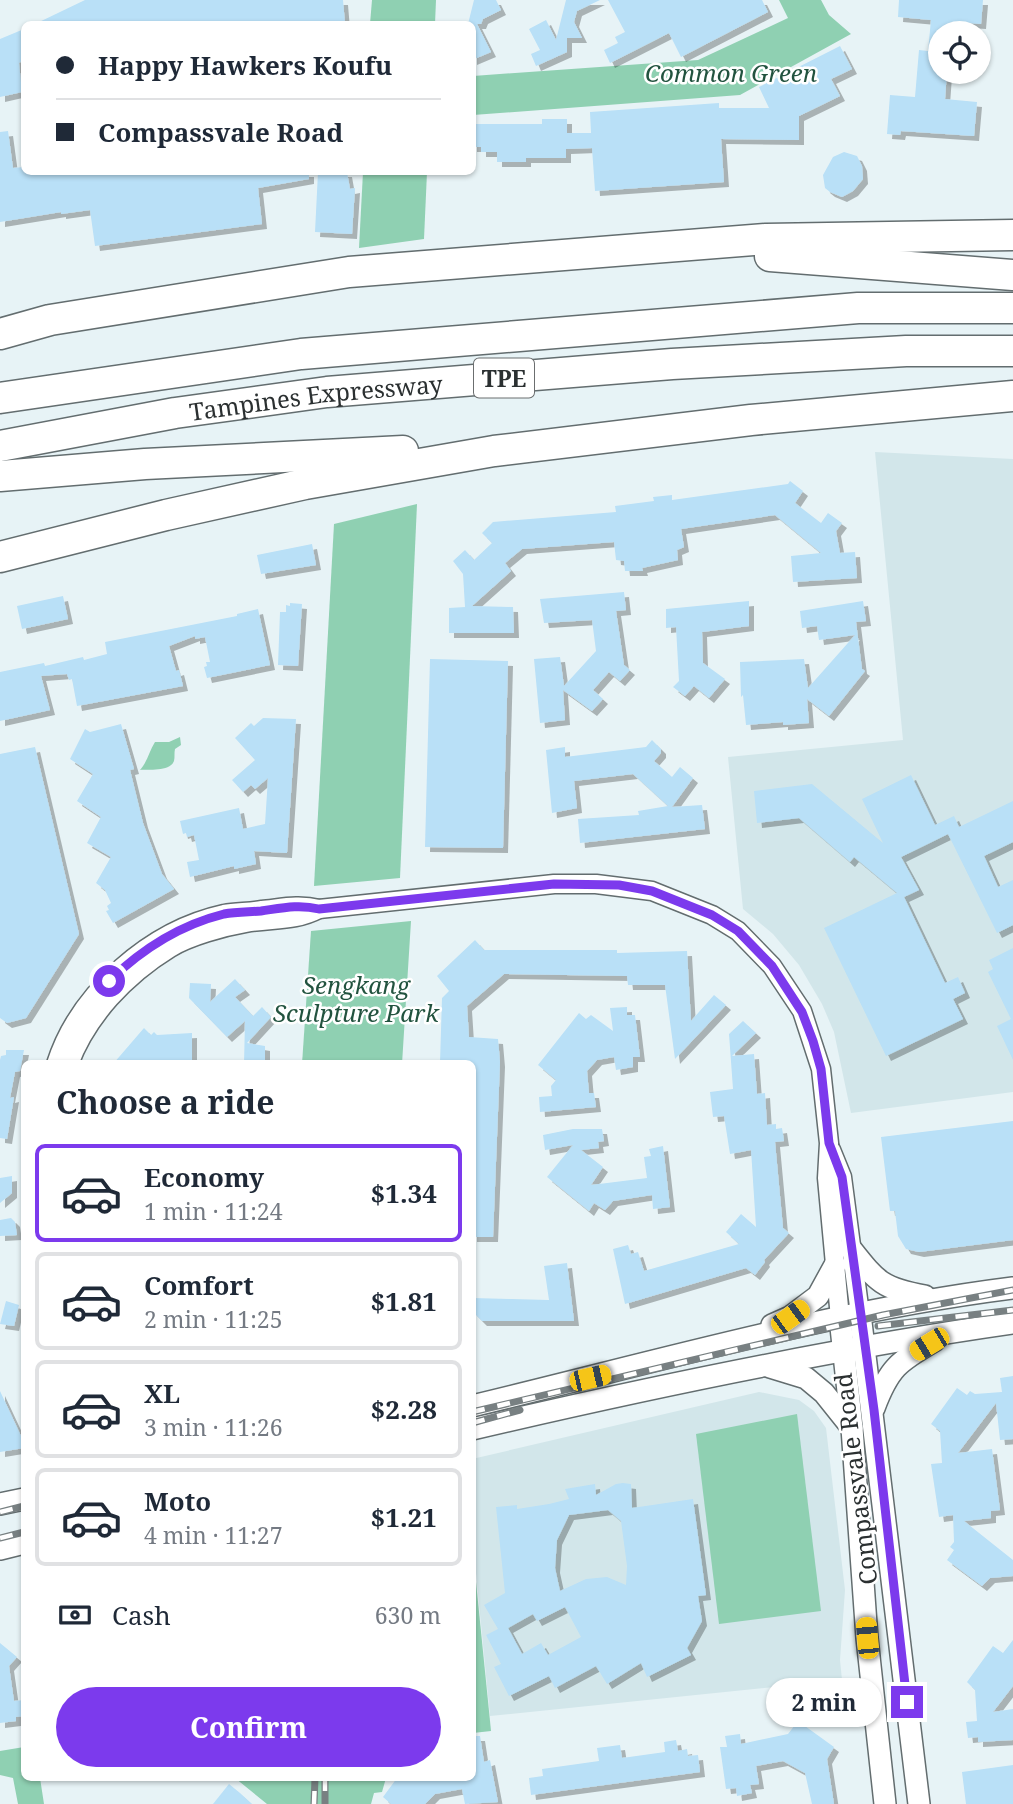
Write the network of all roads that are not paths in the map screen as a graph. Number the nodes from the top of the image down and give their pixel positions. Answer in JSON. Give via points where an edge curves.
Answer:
{"nodes":[{"id":1,"x":1013,"y":235,"type":"edge"},
{"id":2,"x":602,"y":252,"type":"junction"},
{"id":3,"x":1013,"y":275,"type":"edge"},
{"id":4,"x":1013,"y":307,"type":"edge"},
{"id":5,"x":50,"y":320,"type":"junction"},
{"id":6,"x":0,"y":322,"type":"edge"},
{"id":7,"x":0,"y":334,"type":"edge"},
{"id":8,"x":1013,"y":351,"type":"edge"},
{"id":9,"x":1013,"y":396,"type":"edge"},
{"id":10,"x":0,"y":398,"type":"edge"},
{"id":11,"x":899,"y":408,"type":"junction"},
{"id":12,"x":1013,"y":411,"type":"edge"},
{"id":13,"x":0,"y":446,"type":"edge"},
{"id":14,"x":495,"y":451,"type":"junction"},
{"id":15,"x":0,"y":477,"type":"edge"},
{"id":16,"x":0,"y":557,"type":"edge"},
{"id":17,"x":319,"y":909,"type":"junction"},
{"id":18,"x":58,"y":1060,"type":"edge"},
{"id":19,"x":71,"y":1060,"type":"edge"},
{"id":20,"x":829,"y":1143,"type":"junction"},
{"id":21,"x":850,"y":1249,"type":"junction"},
{"id":22,"x":835,"y":1265,"type":"junction"},
{"id":23,"x":1013,"y":1288,"type":"edge"},
{"id":24,"x":936,"y":1298,"type":"junction"},
{"id":25,"x":850,"y":1316,"type":"junction"},
{"id":26,"x":1013,"y":1323,"type":"edge"},
{"id":27,"x":948,"y":1332,"type":"junction"},
{"id":28,"x":744,"y":1338,"type":"junction"},
{"id":29,"x":855,"y":1350,"type":"junction"},
{"id":30,"x":768,"y":1366,"type":"junction"},
{"id":31,"x":476,"y":1405,"type":"edge"},
{"id":32,"x":874,"y":1410,"type":"junction"},
{"id":33,"x":476,"y":1428,"type":"edge"},
{"id":34,"x":852,"y":1428,"type":"junction"},
{"id":35,"x":21,"y":1500,"type":"edge"},
{"id":36,"x":0,"y":1504,"type":"edge"},
{"id":37,"x":21,"y":1544,"type":"edge"},
{"id":38,"x":0,"y":1549,"type":"edge"},
{"id":39,"x":885,"y":1804,"type":"edge"},
{"id":40,"x":919,"y":1804,"type":"edge"}],
"edges":[{"from":1,"to":2,"type":"highway","via":[[766,239]]},
{"from":2,"to":3,"type":"highway","via":[[737,254]]},
{"from":2,"to":5,"type":"highway","via":[[349,272]]},
{"from":4,"to":10,"type":"highway","name":"Tampines Expressway","number":"TPE","via":[[858,307],[301,354]]},
{"from":5,"to":6,"type":"highway"},
{"from":5,"to":7,"type":"highway"},
{"from":8,"to":13,"type":"highway","name":"Tampines Expressway","number":"TPE","via":[[906,351],[672,364],[327,392],[175,413]]},
{"from":9,"to":11,"type":"highway"},
{"from":11,"to":12,"type":"highway"},
{"from":11,"to":14,"type":"highway"},
{"from":14,"to":15,"type":"highway","via":[[145,464]]},
{"from":14,"to":16,"type":"highway","via":[[305,484]]},
{"from":17,"to":18,"type":"street","via":[[301,905],[225,914],[163,938],[95,995]]},
{"from":17,"to":19,"type":"street","via":[[302,918],[218,929],[171,947],[135,973],[99,1010]]},
{"from":17,"to":20,"type":"street","via":[[575,883],[652,891],[712,915],[738,931],[772,966],[802,1012],[821,1069]]},
{"from":20,"to":21,"type":"street","via":[[842,1177]]},
{"from":20,"to":22,"type":"street","via":[[827,1178]]},
{"from":21,"to":24,"type":"street","via":[[872,1275],[897,1292]]},
{"from":21,"to":25,"type":"street"},
{"from":22,"to":25,"type":"street"},
{"from":22,"to":28,"type":"street","via":[[818,1296],[790,1317]]},
{"from":23,"to":24,"type":"street"},
{"from":24,"to":25,"type":"street"},
{"from":25,"to":28,"type":"street"},
{"from":25,"to":29,"type":"street","name":"Compassvale Road"},
{"from":26,"to":27,"type":"street"},
{"from":27,"to":29,"type":"street"},
{"from":27,"to":32,"type":"street","via":[[894,1368]]},
{"from":28,"to":31,"type":"street"},
{"from":29,"to":30,"type":"street"},
{"from":29,"to":32,"type":"street","name":"Compassvale Road"},
{"from":29,"to":34,"type":"street","name":"Compassvale Road"},
{"from":30,"to":33,"type":"street"},
{"from":30,"to":34,"type":"street","via":[[806,1378]]},
{"from":32,"to":40,"type":"street","name":"Compassvale Road"},
{"from":34,"to":39,"type":"street","name":"Compassvale Road"},
{"from":35,"to":36,"type":"street"},
{"from":37,"to":38,"type":"street"}]}
